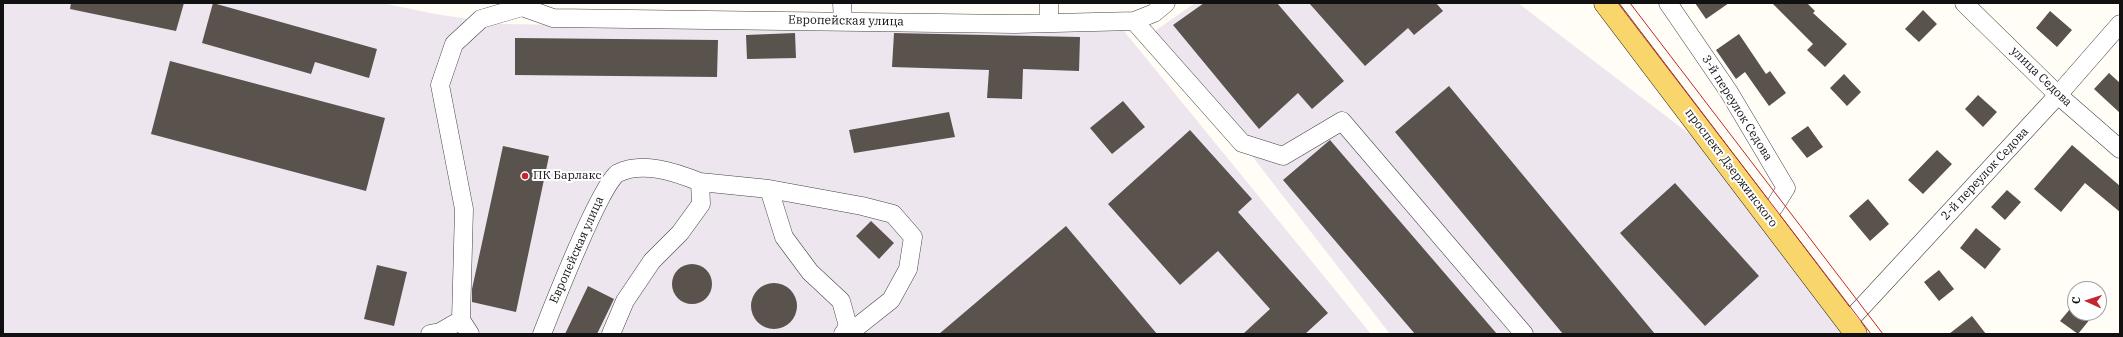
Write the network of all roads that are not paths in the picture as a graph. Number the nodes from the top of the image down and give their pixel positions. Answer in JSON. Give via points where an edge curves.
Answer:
{"nodes":[{"id":1,"x":842,"y":3,"type":"edge"},
{"id":2,"x":1049,"y":3,"type":"edge"},
{"id":3,"x":1166,"y":3,"type":"edge"},
{"id":4,"x":1605,"y":3,"type":"edge"},
{"id":5,"x":1668,"y":3,"type":"edge"},
{"id":6,"x":1964,"y":3,"type":"edge"},
{"id":7,"x":521,"y":5,"type":"edge"},
{"id":8,"x":843,"y":21,"type":"junction"},
{"id":9,"x":1134,"y":21,"type":"junction"},
{"id":10,"x":1049,"y":23,"type":"junction"},
{"id":11,"x":2120,"y":24,"type":"edge"},
{"id":12,"x":2058,"y":94,"type":"junction"},
{"id":13,"x":2120,"y":149,"type":"edge"},
{"id":14,"x":700,"y":182,"type":"junction"},
{"id":15,"x":768,"y":189,"type":"junction"},
{"id":16,"x":1767,"y":214,"type":"junction"},
{"id":17,"x":466,"y":327,"type":"edge"},
{"id":18,"x":1852,"y":328,"type":"edge"},
{"id":19,"x":430,"y":334,"type":"edge"},
{"id":20,"x":542,"y":334,"type":"edge"},
{"id":21,"x":611,"y":334,"type":"edge"},
{"id":22,"x":843,"y":334,"type":"edge"},
{"id":23,"x":848,"y":334,"type":"edge"},
{"id":24,"x":1524,"y":334,"type":"edge"}],
"edges":[{"from":1,"to":8,"type":"street"},
{"from":2,"to":10,"type":"street"},
{"from":3,"to":9,"type":"street","name":"Европейская улица","via":[[1154,13]]},
{"from":4,"to":16,"type":"main road","name":"проспект Дзержинского"},
{"from":5,"to":16,"type":"street","name":"3-й переулок Седова","via":[[1729,92],[1786,188]]},
{"from":6,"to":12,"type":"street","name":"улица Седова"},
{"from":7,"to":8,"type":"street","name":"Европейская улица","via":[[553,18]]},
{"from":7,"to":17,"type":"street","name":"Европейская улица","via":[[481,20],[454,44],[440,85],[464,209]]},
{"from":8,"to":10,"type":"street","name":"Европейская улица"},
{"from":9,"to":10,"type":"street","name":"Европейская улица"},
{"from":9,"to":24,"type":"street","via":[[1242,143],[1283,156],[1342,121]]},
{"from":11,"to":12,"type":"street","name":"2-й переулок Седова"},
{"from":12,"to":13,"type":"street","name":"улица Седова"},
{"from":12,"to":18,"type":"street","name":"2-й переулок Седова"},
{"from":14,"to":15,"type":"street","name":"Европейская улица"},
{"from":14,"to":20,"type":"street","name":"Европейская улица","via":[[676,172],[635,167],[616,173],[598,199]]},
{"from":14,"to":21,"type":"street","via":[[701,204],[680,233],[652,261],[625,301]]},
{"from":15,"to":22,"type":"street","via":[[784,237],[810,272],[841,300],[848,326]]},
{"from":15,"to":23,"type":"street","name":"Европейская улица","via":[[893,214],[913,237],[908,269],[891,300]]},
{"from":16,"to":18,"type":"main road","name":"проспект Дзержинского"},
{"from":17,"to":19,"type":"street"}]}
